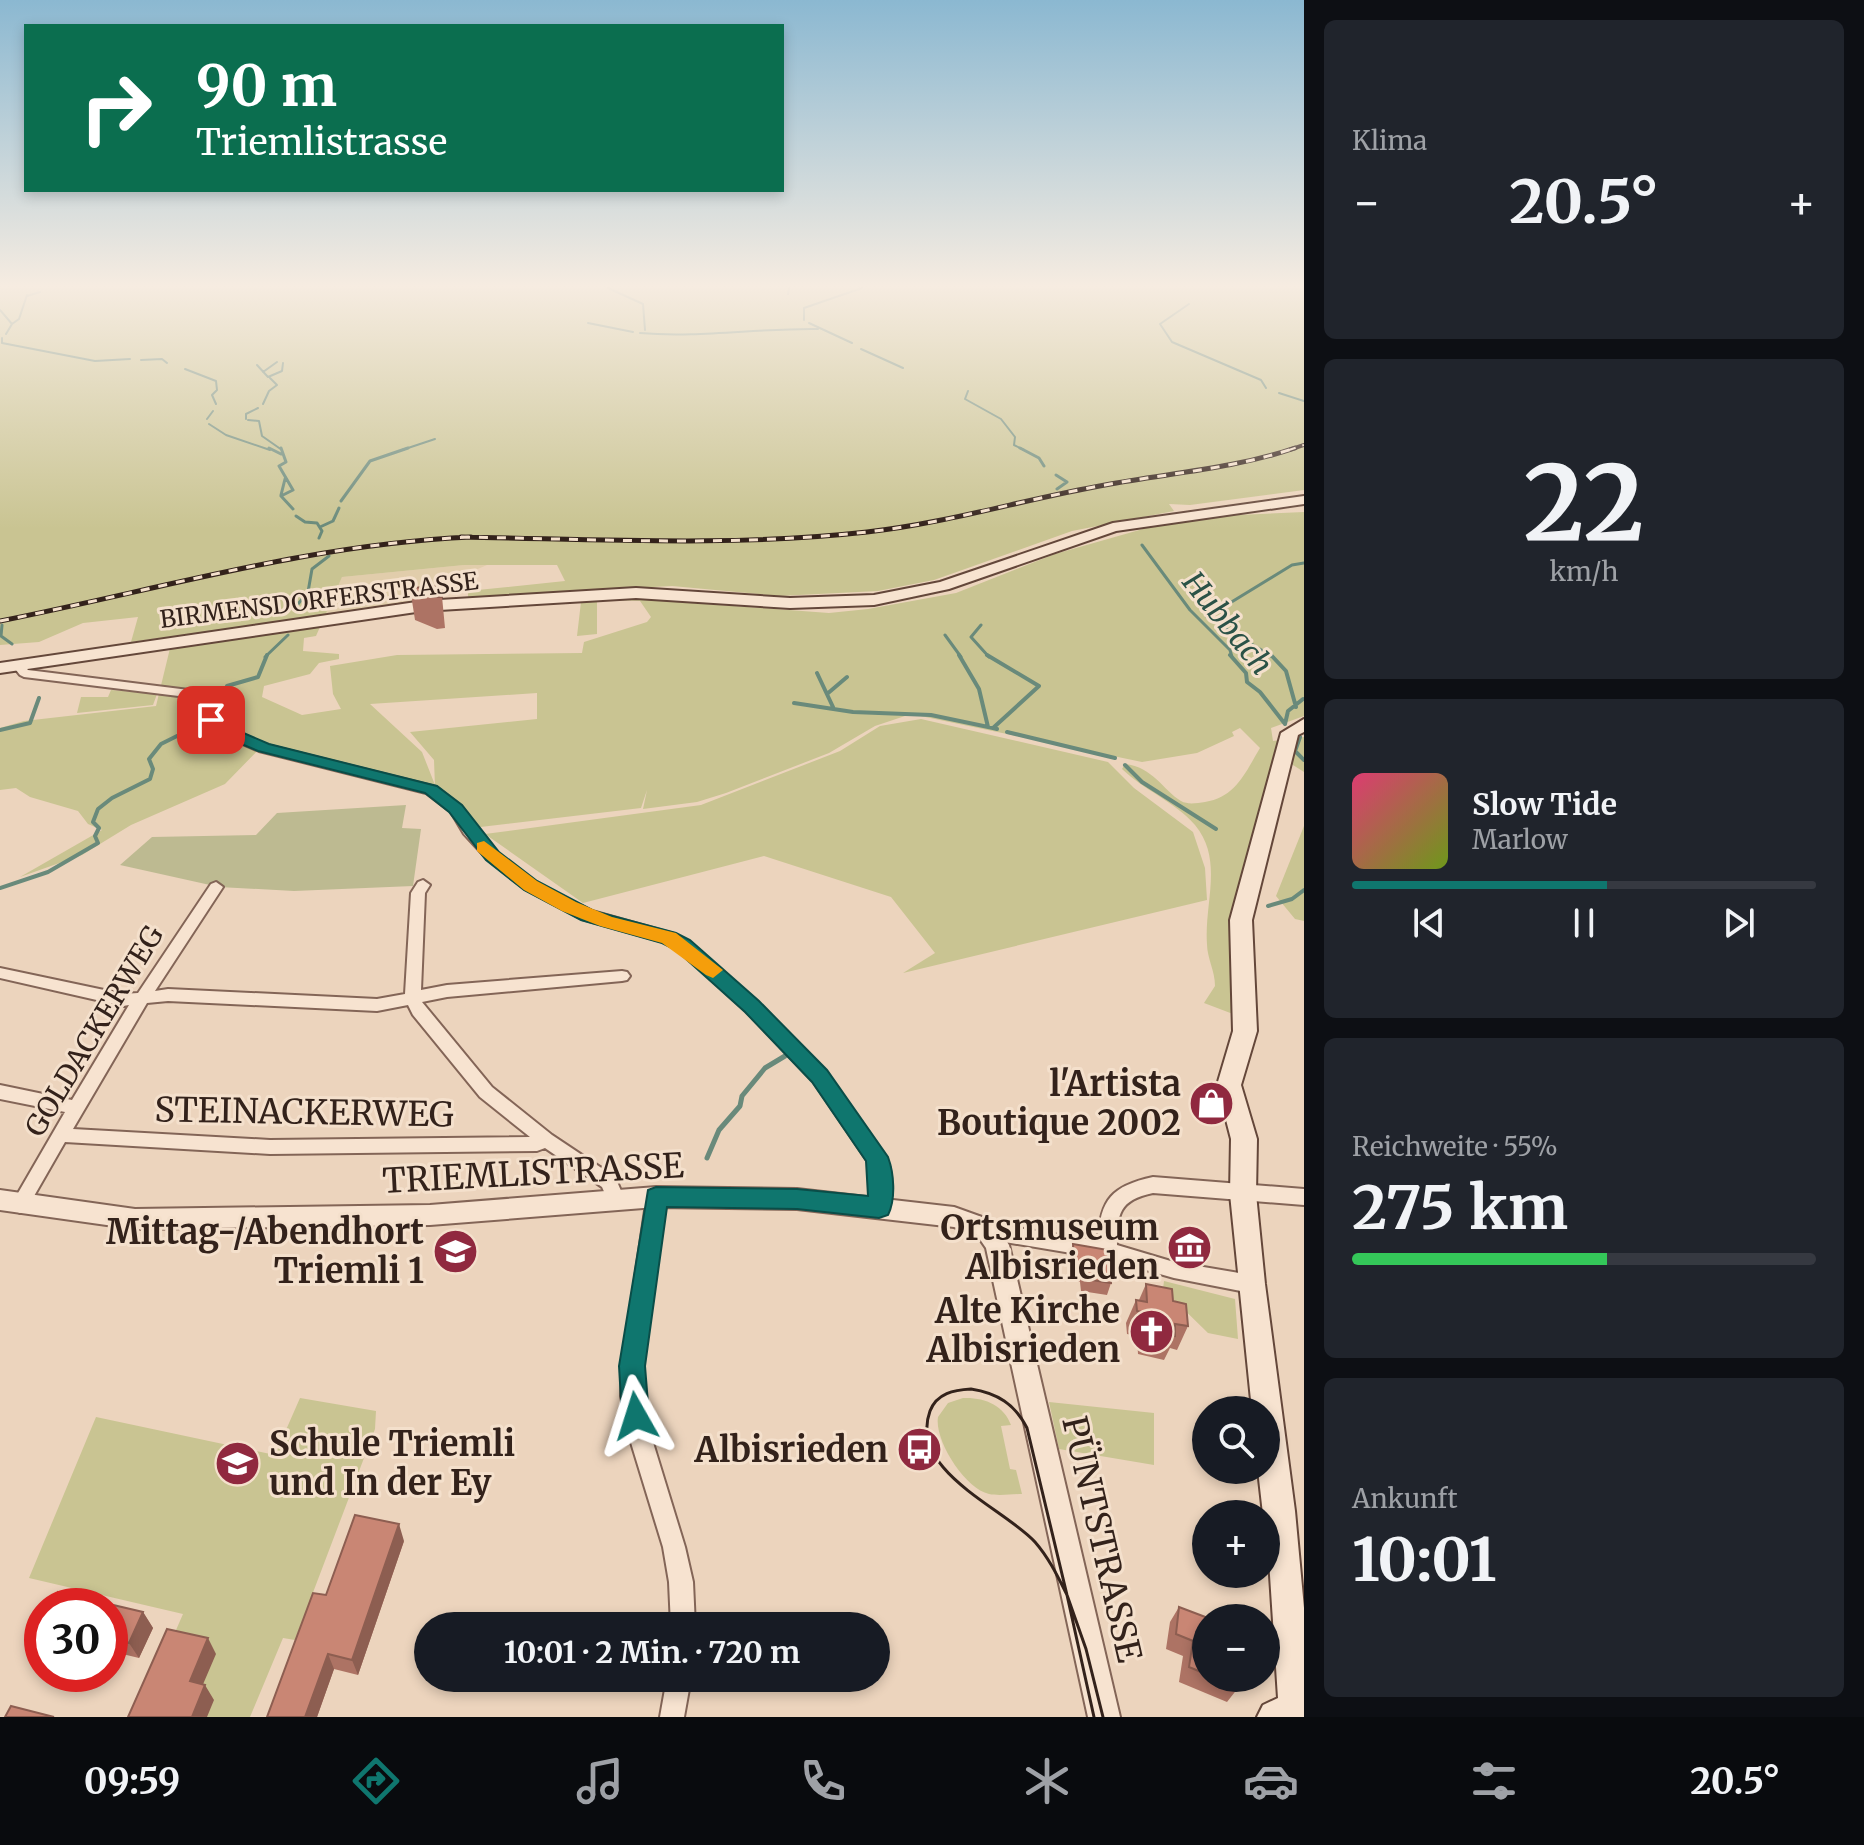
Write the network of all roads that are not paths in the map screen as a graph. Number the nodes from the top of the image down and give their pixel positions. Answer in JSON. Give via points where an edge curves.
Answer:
{"nodes":[{"id":1,"x":1304,"y":500,"type":"edge"},
{"id":2,"x":18,"y":665,"type":"junction"},
{"id":3,"x":0,"y":668,"type":"edge"},
{"id":4,"x":1304,"y":724,"type":"edge"},
{"id":5,"x":423,"y":885,"type":"dead end"},
{"id":6,"x":216,"y":887,"type":"dead end"},
{"id":7,"x":0,"y":973,"type":"edge"},
{"id":8,"x":622,"y":976,"type":"dead end"},
{"id":9,"x":140,"y":999,"type":"junction"},
{"id":10,"x":413,"y":1000,"type":"junction"},
{"id":11,"x":0,"y":1092,"type":"edge"},
{"id":12,"x":75,"y":1107,"type":"junction"},
{"id":13,"x":60,"y":1135,"type":"junction"},
{"id":14,"x":546,"y":1140,"type":"junction"},
{"id":15,"x":1243,"y":1194,"type":"junction"},
{"id":16,"x":656,"y":1197,"type":"junction"},
{"id":17,"x":1304,"y":1197,"type":"edge"},
{"id":18,"x":616,"y":1200,"type":"junction"},
{"id":19,"x":10,"y":1202,"type":"edge"},
{"id":20,"x":879,"y":1208,"type":"junction"},
{"id":21,"x":994,"y":1237,"type":"junction"},
{"id":22,"x":1107,"y":1251,"type":"junction"},
{"id":23,"x":1251,"y":1284,"type":"junction"},
{"id":24,"x":682,"y":1612,"type":"edge"},
{"id":25,"x":676,"y":1692,"type":"edge"},
{"id":26,"x":1292,"y":1712,"type":"edge"},
{"id":27,"x":672,"y":1717,"type":"edge"},
{"id":28,"x":1104,"y":1717,"type":"edge"}],
"edges":[{"from":1,"to":2,"type":"main road","name":"BIRMENSDORFERSTRASSE","via":[[1113,527],[944,586],[874,600],[790,603],[636,593],[423,606]]},
{"from":2,"to":3,"type":"main road","name":"BIRMENSDORFERSTRASSE"},
{"from":2,"to":20,"type":"street","via":[[24,673],[209,696],[209,715],[219,729],[263,748],[431,790],[456,809],[492,856],[530,886],[587,915],[683,945],[819,1076],[881,1168]]},
{"from":4,"to":15,"type":"main road","via":[[1290,733],[1241,920],[1245,1031],[1229,1085],[1244,1139]]},
{"from":5,"to":10,"type":"street","via":[[418,893]]},
{"from":6,"to":9,"type":"street","name":"GOLDACKERWEG"},
{"from":7,"to":9,"type":"street","via":[[123,1000]]},
{"from":8,"to":10,"type":"street","via":[[447,991]]},
{"from":9,"to":10,"type":"street","via":[[168,995],[377,1005]]},
{"from":9,"to":12,"type":"street","name":"GOLDACKERWEG"},
{"from":10,"to":14,"type":"street","via":[[486,1092]]},
{"from":11,"to":12,"type":"street"},
{"from":12,"to":13,"type":"street","name":"GOLDACKERWEG"},
{"from":13,"to":14,"type":"street","name":"STEINACKERWEG","via":[[270,1147]]},
{"from":13,"to":19,"type":"street","name":"GOLDACKERWEG"},
{"from":14,"to":18,"type":"street","via":[[609,1182]]},
{"from":15,"to":17,"type":"street"},
{"from":15,"to":22,"type":"street","via":[[1139,1188],[1111,1206]]},
{"from":15,"to":23,"type":"main road"},
{"from":16,"to":18,"type":"street","name":"TRIEMLISTRASSE"},
{"from":16,"to":20,"type":"street","name":"TRIEMLISTRASSE","via":[[797,1199]]},
{"from":16,"to":24,"type":"street","via":[[631,1396],[674,1547]]},
{"from":18,"to":19,"type":"street","name":"TRIEMLISTRASSE","via":[[430,1215],[135,1219]]},
{"from":20,"to":21,"type":"street","name":"TRIEMLISTRASSE","via":[[954,1217],[985,1228]]},
{"from":21,"to":22,"type":"street","name":"TRIEMLISTRASSE","via":[[1005,1234]]},
{"from":21,"to":28,"type":"street","name":"PÜNTSTRASSE"},
{"from":22,"to":23,"type":"street","name":"TRIEMLISTRASSE"},
{"from":23,"to":26,"type":"main road","via":[[1281,1528]]},
{"from":25,"to":27,"type":"street"}]}
